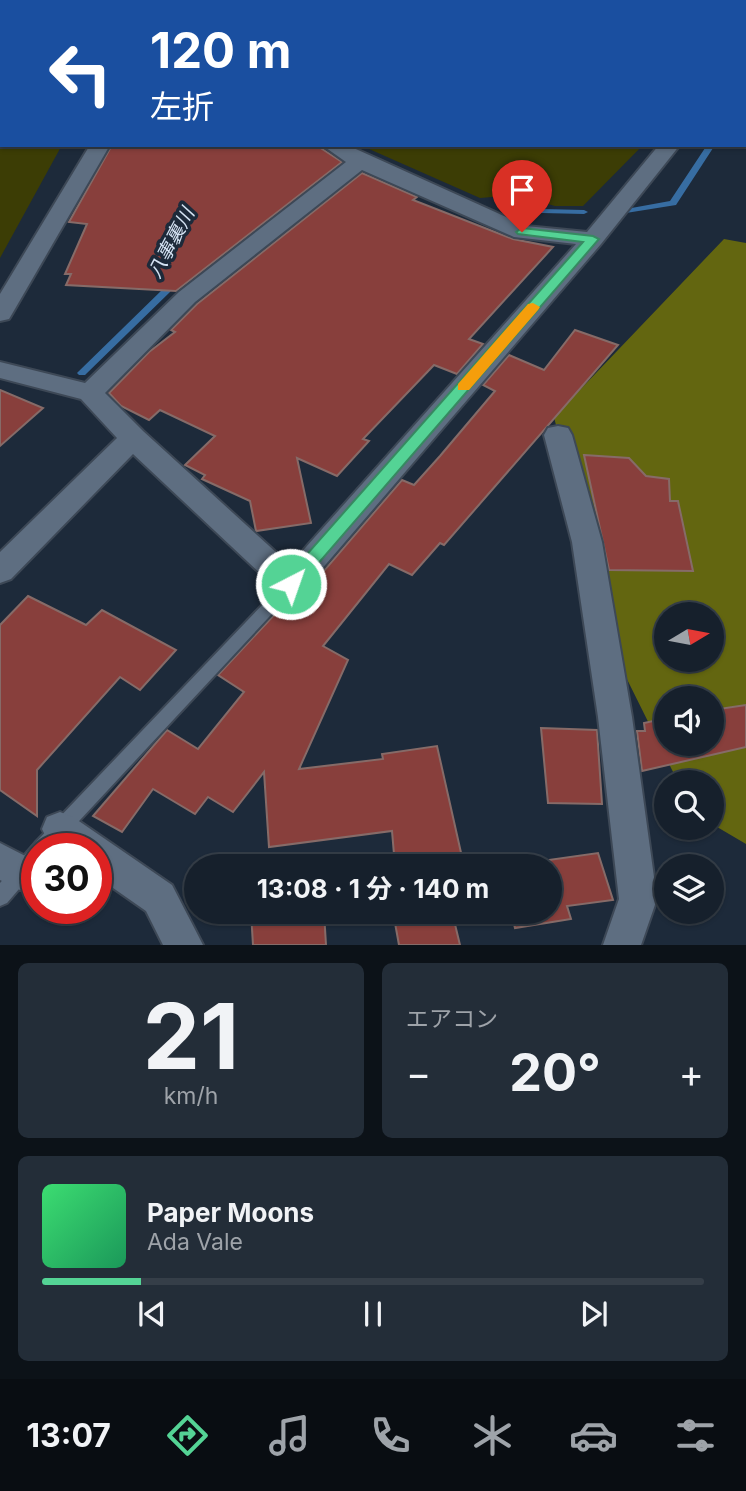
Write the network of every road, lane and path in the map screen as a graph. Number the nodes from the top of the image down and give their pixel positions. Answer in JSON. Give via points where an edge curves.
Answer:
{"nodes":[{"id":1,"x":99,"y":147,"type":"edge"},
{"id":2,"x":336,"y":147,"type":"edge"},
{"id":3,"x":668,"y":147,"type":"edge"},
{"id":4,"x":360,"y":161,"type":"junction"},
{"id":5,"x":593,"y":239,"type":"junction"},
{"id":6,"x":0,"y":314,"type":"edge"},
{"id":7,"x":0,"y":370,"type":"edge"},
{"id":8,"x":90,"y":393,"type":"junction"},
{"id":9,"x":558,"y":435,"type":"dead end"},
{"id":10,"x":133,"y":438,"type":"junction"},
{"id":11,"x":0,"y":571,"type":"edge"},
{"id":12,"x":291,"y":584,"type":"junction"},
{"id":13,"x":58,"y":833,"type":"edge"},
{"id":14,"x":112,"y":865,"type":"edge"},
{"id":15,"x":615,"y":944,"type":"edge"},
{"id":16,"x":184,"y":945,"type":"edge"}],
"edges":[{"from":1,"to":6,"type":"street"},
{"from":2,"to":4,"type":"street"},
{"from":3,"to":5,"type":"street"},
{"from":4,"to":5,"type":"street","via":[[522,232]]},
{"from":4,"to":8,"type":"street","via":[[187,298]]},
{"from":5,"to":12,"type":"street"},
{"from":7,"to":8,"type":"street"},
{"from":8,"to":10,"type":"street"},
{"from":9,"to":15,"type":"street","via":[[587,542],[638,899]]},
{"from":10,"to":11,"type":"street"},
{"from":10,"to":12,"type":"street"},
{"from":12,"to":13,"type":"lane"},
{"from":14,"to":16,"type":"street","via":[[159,898]]}]}
